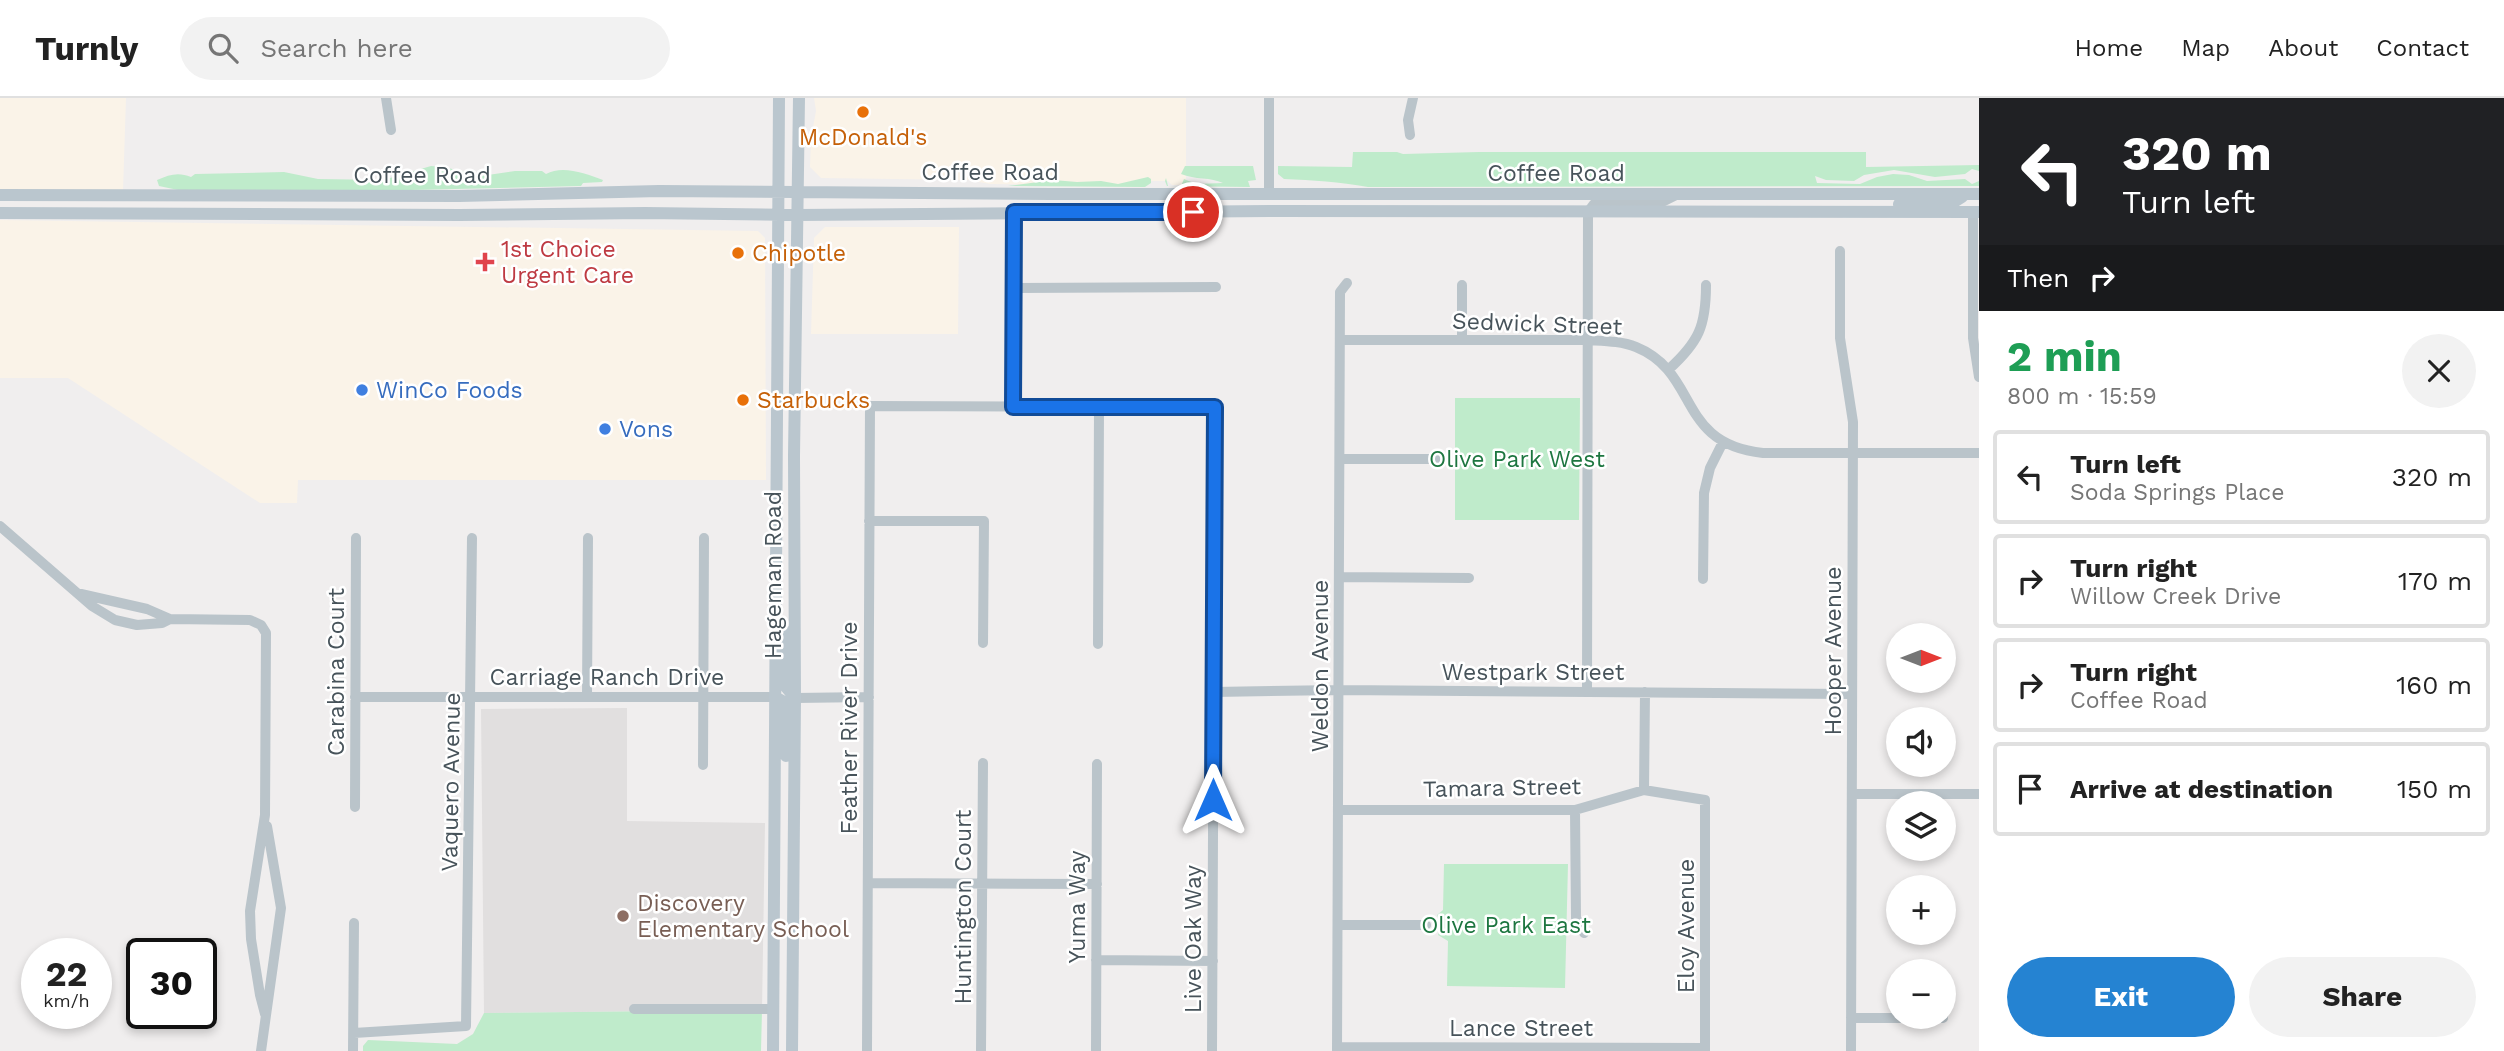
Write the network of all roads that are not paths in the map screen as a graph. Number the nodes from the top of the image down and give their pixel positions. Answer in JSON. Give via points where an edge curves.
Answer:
{"nodes":[{"id":1,"x":386,"y":98,"type":"edge"},
{"id":2,"x":779,"y":98,"type":"edge"},
{"id":3,"x":799,"y":98,"type":"edge"},
{"id":4,"x":1269,"y":98,"type":"edge"},
{"id":5,"x":1413,"y":98,"type":"edge"},
{"id":6,"x":391,"y":130,"type":"dead end"},
{"id":7,"x":1410,"y":135,"type":"dead end"},
{"id":8,"x":777,"y":191,"type":"junction"},
{"id":9,"x":799,"y":191,"type":"junction"},
{"id":10,"x":1269,"y":193,"type":"junction"},
{"id":11,"x":1159,"y":194,"type":"junction"},
{"id":12,"x":1680,"y":194,"type":"junction"},
{"id":13,"x":1965,"y":194,"type":"junction"},
{"id":14,"x":1979,"y":194,"type":"edge"},
{"id":15,"x":0,"y":195,"type":"edge"},
{"id":16,"x":1977,"y":210,"type":"edge"},
{"id":17,"x":0,"y":212,"type":"edge"},
{"id":18,"x":1014,"y":212,"type":"junction"},
{"id":19,"x":1068,"y":212,"type":"junction"},
{"id":20,"x":1588,"y":212,"type":"junction"},
{"id":21,"x":1891,"y":212,"type":"junction"},
{"id":22,"x":777,"y":215,"type":"junction"},
{"id":23,"x":798,"y":215,"type":"junction"},
{"id":24,"x":1840,"y":251,"type":"dead end"},
{"id":25,"x":1347,"y":283,"type":"dead end"},
{"id":26,"x":1462,"y":285,"type":"dead end"},
{"id":27,"x":1706,"y":285,"type":"dead end"},
{"id":28,"x":1216,"y":287,"type":"dead end"},
{"id":29,"x":1014,"y":288,"type":"junction"},
{"id":30,"x":1340,"y":340,"type":"junction"},
{"id":31,"x":1462,"y":340,"type":"junction"},
{"id":32,"x":1588,"y":340,"type":"junction"},
{"id":33,"x":777,"y":367,"type":"junction"},
{"id":34,"x":1668,"y":370,"type":"junction"},
{"id":35,"x":1979,"y":377,"type":"edge"},
{"id":36,"x":1013,"y":407,"type":"junction"},
{"id":37,"x":1099,"y":407,"type":"junction"},
{"id":38,"x":1723,"y":442,"type":"junction"},
{"id":39,"x":1853,"y":453,"type":"junction"},
{"id":40,"x":1979,"y":453,"type":"edge"},
{"id":41,"x":794,"y":456,"type":"junction"},
{"id":42,"x":1340,"y":459,"type":"junction"},
{"id":43,"x":1436,"y":460,"type":"dead end"},
{"id":44,"x":869,"y":520,"type":"junction"},
{"id":45,"x":0,"y":526,"type":"edge"},
{"id":46,"x":356,"y":538,"type":"dead end"},
{"id":47,"x":472,"y":538,"type":"dead end"},
{"id":48,"x":588,"y":538,"type":"dead end"},
{"id":49,"x":704,"y":538,"type":"dead end"},
{"id":50,"x":1339,"y":577,"type":"junction"},
{"id":51,"x":1469,"y":578,"type":"dead end"},
{"id":52,"x":1703,"y":579,"type":"dead end"},
{"id":53,"x":81,"y":594,"type":"junction"},
{"id":54,"x":777,"y":601,"type":"junction"},
{"id":55,"x":170,"y":619,"type":"junction"},
{"id":56,"x":983,"y":643,"type":"dead end"},
{"id":57,"x":1098,"y":644,"type":"dead end"},
{"id":58,"x":1339,"y":690,"type":"junction"},
{"id":59,"x":1214,"y":692,"type":"junction"},
{"id":60,"x":1587,"y":692,"type":"junction"},
{"id":61,"x":1645,"y":692,"type":"junction"},
{"id":62,"x":1852,"y":694,"type":"junction"},
{"id":63,"x":355,"y":697,"type":"junction"},
{"id":64,"x":471,"y":697,"type":"junction"},
{"id":65,"x":587,"y":697,"type":"junction"},
{"id":66,"x":704,"y":697,"type":"junction"},
{"id":67,"x":775,"y":697,"type":"junction"},
{"id":68,"x":869,"y":697,"type":"junction"},
{"id":69,"x":795,"y":698,"type":"junction"},
{"id":70,"x":983,"y":763,"type":"dead end"},
{"id":71,"x":1097,"y":764,"type":"dead end"},
{"id":72,"x":703,"y":765,"type":"dead end"},
{"id":73,"x":793,"y":776,"type":"junction"},
{"id":74,"x":1644,"y":790,"type":"junction"},
{"id":75,"x":1852,"y":794,"type":"junction"},
{"id":76,"x":1979,"y":794,"type":"edge"},
{"id":77,"x":1705,"y":800,"type":"joint"},
{"id":78,"x":355,"y":807,"type":"dead end"},
{"id":79,"x":1339,"y":810,"type":"junction"},
{"id":80,"x":1575,"y":810,"type":"junction"},
{"id":81,"x":265,"y":815,"type":"junction"},
{"id":82,"x":868,"y":883,"type":"junction"},
{"id":83,"x":982,"y":884,"type":"junction"},
{"id":84,"x":1097,"y":884,"type":"junction"},
{"id":85,"x":354,"y":923,"type":"dead end"},
{"id":86,"x":1338,"y":925,"type":"junction"},
{"id":87,"x":1426,"y":925,"type":"dead end"},
{"id":88,"x":1584,"y":933,"type":"dead end"},
{"id":89,"x":1096,"y":960,"type":"junction"},
{"id":90,"x":1213,"y":961,"type":"junction"},
{"id":91,"x":634,"y":1009,"type":"dead end"},
{"id":92,"x":774,"y":1009,"type":"junction"},
{"id":93,"x":265,"y":1014,"type":"junction"},
{"id":94,"x":1851,"y":1018,"type":"junction"},
{"id":95,"x":1886,"y":1018,"type":"edge"},
{"id":96,"x":354,"y":1033,"type":"junction"},
{"id":97,"x":1337,"y":1049,"type":"edge"},
{"id":98,"x":1704,"y":1049,"type":"edge"},
{"id":99,"x":261,"y":1051,"type":"edge"},
{"id":100,"x":354,"y":1051,"type":"edge"},
{"id":101,"x":774,"y":1051,"type":"edge"},
{"id":102,"x":792,"y":1051,"type":"edge"},
{"id":103,"x":867,"y":1051,"type":"edge"},
{"id":104,"x":981,"y":1051,"type":"edge"},
{"id":105,"x":1096,"y":1051,"type":"edge"},
{"id":106,"x":1212,"y":1051,"type":"edge"},
{"id":107,"x":1851,"y":1051,"type":"edge"}],
"edges":[{"from":1,"to":6,"type":"street"},
{"from":2,"to":8,"type":"main road","name":"Hageman Road"},
{"from":3,"to":9,"type":"main road","name":"Hageman Road"},
{"from":4,"to":10,"type":"street"},
{"from":5,"to":7,"type":"street"},
{"from":8,"to":9,"type":"main road","name":"Coffee Road"},
{"from":8,"to":15,"type":"main road","name":"Coffee Road"},
{"from":8,"to":22,"type":"main road","name":"Hageman Road"},
{"from":9,"to":11,"type":"main road","name":"Coffee Road"},
{"from":9,"to":23,"type":"main road","name":"Hageman Road"},
{"from":10,"to":11,"type":"main road","name":"Coffee Road"},
{"from":10,"to":12,"type":"main road","name":"Coffee Road"},
{"from":11,"to":19,"type":"main road","via":[[1147,202],[1077,204]]},
{"from":12,"to":13,"type":"main road","name":"Coffee Road"},
{"from":12,"to":20,"type":"street","via":[[1662,202],[1594,204]]},
{"from":13,"to":14,"type":"main road","name":"Coffee Road"},
{"from":13,"to":21,"type":"main road","via":[[1949,203],[1899,204]]},
{"from":16,"to":21,"type":"main road","name":"Coffee Road"},
{"from":16,"to":35,"type":"street","via":[[1973,338]]},
{"from":17,"to":22,"type":"main road","name":"Coffee Road"},
{"from":18,"to":19,"type":"main road","name":"Coffee Road"},
{"from":18,"to":23,"type":"main road","name":"Coffee Road"},
{"from":18,"to":29,"type":"street"},
{"from":19,"to":20,"type":"main road","name":"Coffee Road"},
{"from":20,"to":21,"type":"main road","name":"Coffee Road"},
{"from":20,"to":32,"type":"street"},
{"from":22,"to":23,"type":"main road","name":"Coffee Road"},
{"from":22,"to":33,"type":"main road","name":"Hageman Road"},
{"from":23,"to":41,"type":"main road","name":"Hageman Road"},
{"from":24,"to":39,"type":"street","name":"Hooper Avenue","via":[[1840,338]]},
{"from":25,"to":30,"type":"street","name":"Weldon Avenue","via":[[1340,292]]},
{"from":26,"to":31,"type":"street"},
{"from":27,"to":34,"type":"street","via":[[1700,331],[1687,353]]},
{"from":28,"to":29,"type":"street"},
{"from":29,"to":36,"type":"street"},
{"from":30,"to":31,"type":"street","name":"Sedwick Street"},
{"from":30,"to":42,"type":"street","name":"Weldon Avenue"},
{"from":31,"to":32,"type":"street","name":"Sedwick Street"},
{"from":32,"to":34,"type":"street","name":"Sedwick Street","via":[[1636,347]]},
{"from":32,"to":60,"type":"street"},
{"from":33,"to":41,"type":"main road","via":[[786,377],[788,432]]},
{"from":33,"to":54,"type":"main road","name":"Hageman Road"},
{"from":34,"to":38,"type":"street","name":"Sedwick Street","via":[[1696,418]]},
{"from":36,"to":37,"type":"street"},
{"from":36,"to":44,"type":"street","name":"Feather River Drive","via":[[870,406]]},
{"from":37,"to":57,"type":"street"},
{"from":37,"to":59,"type":"street","name":"Live Oak Way","via":[[1215,407]]},
{"from":38,"to":39,"type":"street","name":"Sedwick Street","via":[[1749,452]]},
{"from":38,"to":52,"type":"street","via":[[1704,493]]},
{"from":39,"to":40,"type":"street","name":"Sedwick Street"},
{"from":39,"to":62,"type":"street","name":"Hooper Avenue"},
{"from":41,"to":69,"type":"main road","name":"Hageman Road"},
{"from":42,"to":43,"type":"street"},
{"from":42,"to":50,"type":"street","name":"Weldon Avenue"},
{"from":44,"to":56,"type":"street","via":[[984,521]]},
{"from":44,"to":68,"type":"street","name":"Feather River Drive"},
{"from":45,"to":53,"type":"street"},
{"from":46,"to":63,"type":"street","name":"Carabina Court"},
{"from":47,"to":64,"type":"street","name":"Vaquero Avenue"},
{"from":48,"to":65,"type":"street"},
{"from":49,"to":66,"type":"street"},
{"from":50,"to":51,"type":"street"},
{"from":50,"to":58,"type":"street","name":"Weldon Avenue"},
{"from":53,"to":55,"type":"street","via":[[148,609]]},
{"from":53,"to":55,"type":"street","via":[[114,620],[137,625]]},
{"from":54,"to":67,"type":"main road","name":"Hageman Road"},
{"from":54,"to":69,"type":"main road","via":[[785,639],[786,687]]},
{"from":55,"to":81,"type":"street","via":[[250,620],[266,633]]},
{"from":58,"to":59,"type":"street","name":"Westpark Street"},
{"from":58,"to":60,"type":"street","name":"Westpark Street"},
{"from":58,"to":79,"type":"street","name":"Weldon Avenue"},
{"from":59,"to":90,"type":"street","name":"Live Oak Way"},
{"from":60,"to":61,"type":"street","name":"Westpark Street"},
{"from":61,"to":62,"type":"street","name":"Westpark Street"},
{"from":61,"to":74,"type":"street"},
{"from":62,"to":75,"type":"street","name":"Hooper Avenue"},
{"from":63,"to":64,"type":"street","name":"Carriage Ranch Drive"},
{"from":63,"to":78,"type":"street","name":"Carabina Court"},
{"from":64,"to":65,"type":"street","name":"Carriage Ranch Drive"},
{"from":64,"to":96,"type":"street","name":"Vaquero Avenue","via":[[466,1026]]},
{"from":65,"to":66,"type":"street","name":"Carriage Ranch Drive"},
{"from":66,"to":67,"type":"street","name":"Carriage Ranch Drive"},
{"from":66,"to":72,"type":"street"},
{"from":67,"to":73,"type":"main road","via":[[786,703],[786,757]]},
{"from":67,"to":92,"type":"main road","name":"Hageman Road"},
{"from":68,"to":69,"type":"street"},
{"from":68,"to":82,"type":"street","name":"Feather River Drive"},
{"from":69,"to":73,"type":"main road","name":"Hageman Road"},
{"from":70,"to":83,"type":"street","name":"Huntington Court"},
{"from":71,"to":84,"type":"street","name":"Yuma Way"},
{"from":73,"to":102,"type":"main road","name":"Hageman Road"},
{"from":74,"to":77,"type":"street","name":"Tamara Street"},
{"from":74,"to":80,"type":"street","name":"Tamara Street"},
{"from":75,"to":76,"type":"street"},
{"from":75,"to":94,"type":"street","name":"Hooper Avenue"},
{"from":77,"to":98,"type":"street","name":"Eloy Avenue"},
{"from":79,"to":80,"type":"street","name":"Tamara Street"},
{"from":79,"to":86,"type":"street","name":"Weldon Avenue"},
{"from":80,"to":88,"type":"street","via":[[1576,918]]},
{"from":81,"to":93,"type":"street","via":[[250,911]]},
{"from":81,"to":93,"type":"street","via":[[281,908]]},
{"from":82,"to":83,"type":"street"},
{"from":82,"to":103,"type":"street","name":"Feather River Drive"},
{"from":83,"to":84,"type":"street"},
{"from":83,"to":104,"type":"street","name":"Huntington Court"},
{"from":84,"to":89,"type":"street","name":"Yuma Way"},
{"from":85,"to":96,"type":"street"},
{"from":86,"to":87,"type":"street"},
{"from":86,"to":97,"type":"street","name":"Weldon Avenue"},
{"from":89,"to":90,"type":"street"},
{"from":89,"to":105,"type":"street","name":"Yuma Way"},
{"from":90,"to":106,"type":"street","name":"Live Oak Way"},
{"from":91,"to":92,"type":"street"},
{"from":92,"to":101,"type":"main road","name":"Hageman Road"},
{"from":93,"to":99,"type":"street"},
{"from":94,"to":95,"type":"street"},
{"from":94,"to":107,"type":"street","name":"Hooper Avenue"},
{"from":96,"to":100,"type":"street"},
{"from":97,"to":98,"type":"street","name":"Lance Street"}]}
